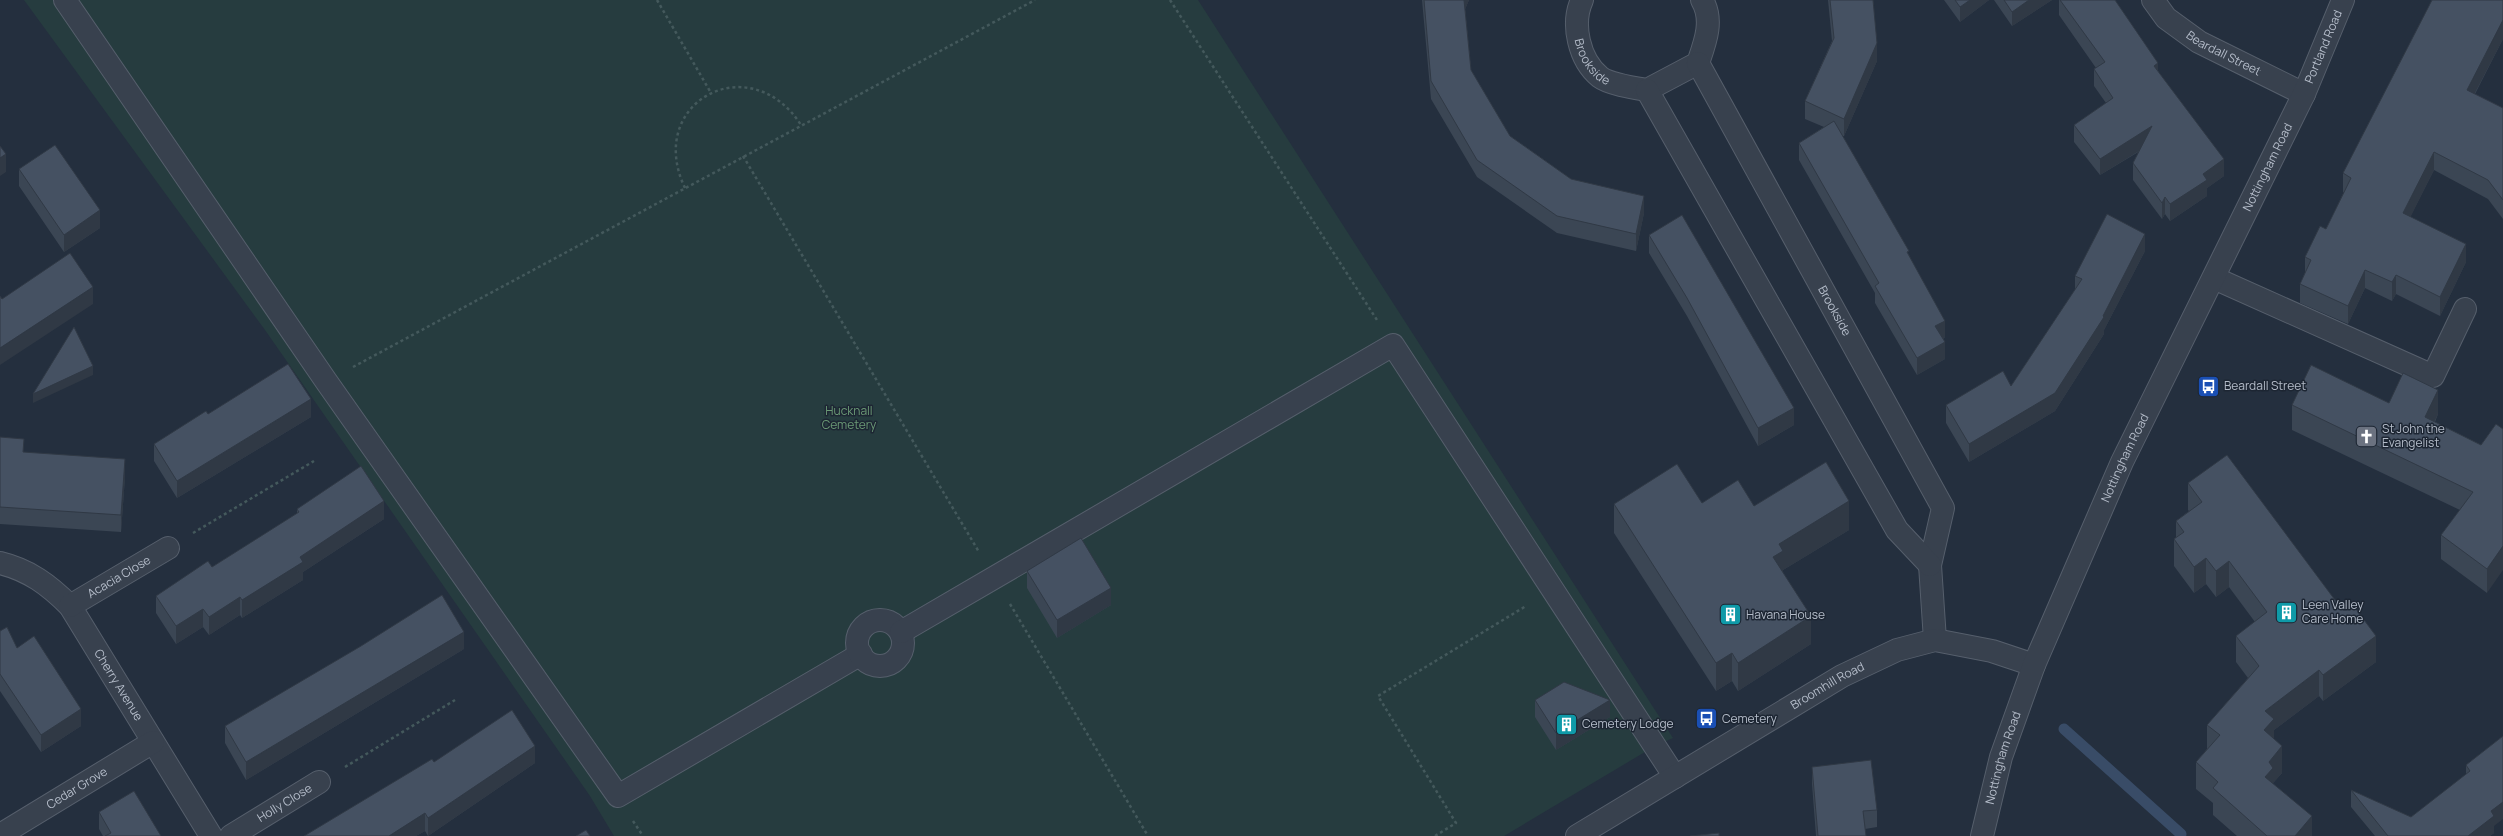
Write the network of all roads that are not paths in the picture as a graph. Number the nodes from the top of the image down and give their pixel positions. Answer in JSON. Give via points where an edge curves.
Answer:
{"nodes":[{"id":1,"x":65,"y":0,"type":"edge"},
{"id":2,"x":1582,"y":0,"type":"edge"},
{"id":3,"x":1702,"y":0,"type":"edge"},
{"id":4,"x":2153,"y":0,"type":"edge"},
{"id":5,"x":2343,"y":0,"type":"edge"},
{"id":6,"x":1698,"y":63,"type":"junction"},
{"id":7,"x":1648,"y":90,"type":"junction"},
{"id":8,"x":2304,"y":94,"type":"junction"},
{"id":9,"x":2214,"y":278,"type":"junction"},
{"id":10,"x":2465,"y":309,"type":"dead end"},
{"id":11,"x":168,"y":548,"type":"road end"},
{"id":12,"x":0,"y":563,"type":"edge"},
{"id":13,"x":1930,"y":565,"type":"junction"},
{"id":14,"x":70,"y":606,"type":"junction"},
{"id":15,"x":901,"y":632,"type":"junction"},
{"id":16,"x":1936,"y":640,"type":"junction"},
{"id":17,"x":861,"y":654,"type":"junction"},
{"id":18,"x":2034,"y":665,"type":"junction"},
{"id":19,"x":153,"y":742,"type":"junction"},
{"id":20,"x":1675,"y":777,"type":"junction"},
{"id":21,"x":319,"y":782,"type":"road end"},
{"id":22,"x":0,"y":835,"type":"edge"},
{"id":23,"x":211,"y":836,"type":"edge"},
{"id":24,"x":231,"y":836,"type":"edge"},
{"id":25,"x":1577,"y":836,"type":"edge"},
{"id":26,"x":1982,"y":836,"type":"edge"}],
"edges":[{"from":1,"to":17,"type":"street","via":[[326,381],[618,796]]},
{"from":2,"to":7,"type":"street","name":"Brookside","via":[[1576,29],[1583,56],[1600,78]]},
{"from":3,"to":6,"type":"street","via":[[1706,6],[1708,36]]},
{"from":4,"to":8,"type":"street","name":"Beardall Street","via":[[2166,18],[2199,42]]},
{"from":5,"to":8,"type":"street","name":"Portland Road"},
{"from":6,"to":7,"type":"street"},
{"from":6,"to":13,"type":"street","name":"Brookside","via":[[1943,508]]},
{"from":7,"to":13,"type":"street","via":[[1897,530]]},
{"from":8,"to":9,"type":"street","name":"Nottingham Road"},
{"from":9,"to":10,"type":"street","via":[[2433,376]]},
{"from":9,"to":18,"type":"street","name":"Nottingham Road","via":[[2122,462]]},
{"from":11,"to":14,"type":"street","name":"Acacia Close"},
{"from":12,"to":14,"type":"street","name":"Cherry Avenue","via":[[18,568],[49,586]]},
{"from":13,"to":16,"type":"street","name":"Brookside"},
{"from":14,"to":19,"type":"street","name":"Cherry Avenue"},
{"from":15,"to":17,"type":"street","via":[[903,648],[894,662],[879,667],[864,661]]},
{"from":15,"to":17,"type":"street","via":[[889,621],[873,620],[860,630],[856,646]]},
{"from":15,"to":20,"type":"street","via":[[1393,345]]},
{"from":16,"to":18,"type":"street","name":"Broomhill Road","via":[[1992,651]]},
{"from":16,"to":20,"type":"street","name":"Broomhill Road","via":[[1897,650],[1842,676]]},
{"from":18,"to":26,"type":"street","name":"Nottingham Road","via":[[2001,757]]},
{"from":19,"to":22,"type":"street","name":"Cedar Grove"},
{"from":19,"to":23,"type":"street","name":"Cherry Avenue"},
{"from":20,"to":25,"type":"street","name":"Broomhill Road"},
{"from":21,"to":24,"type":"street","name":"Holly Close"}]}
